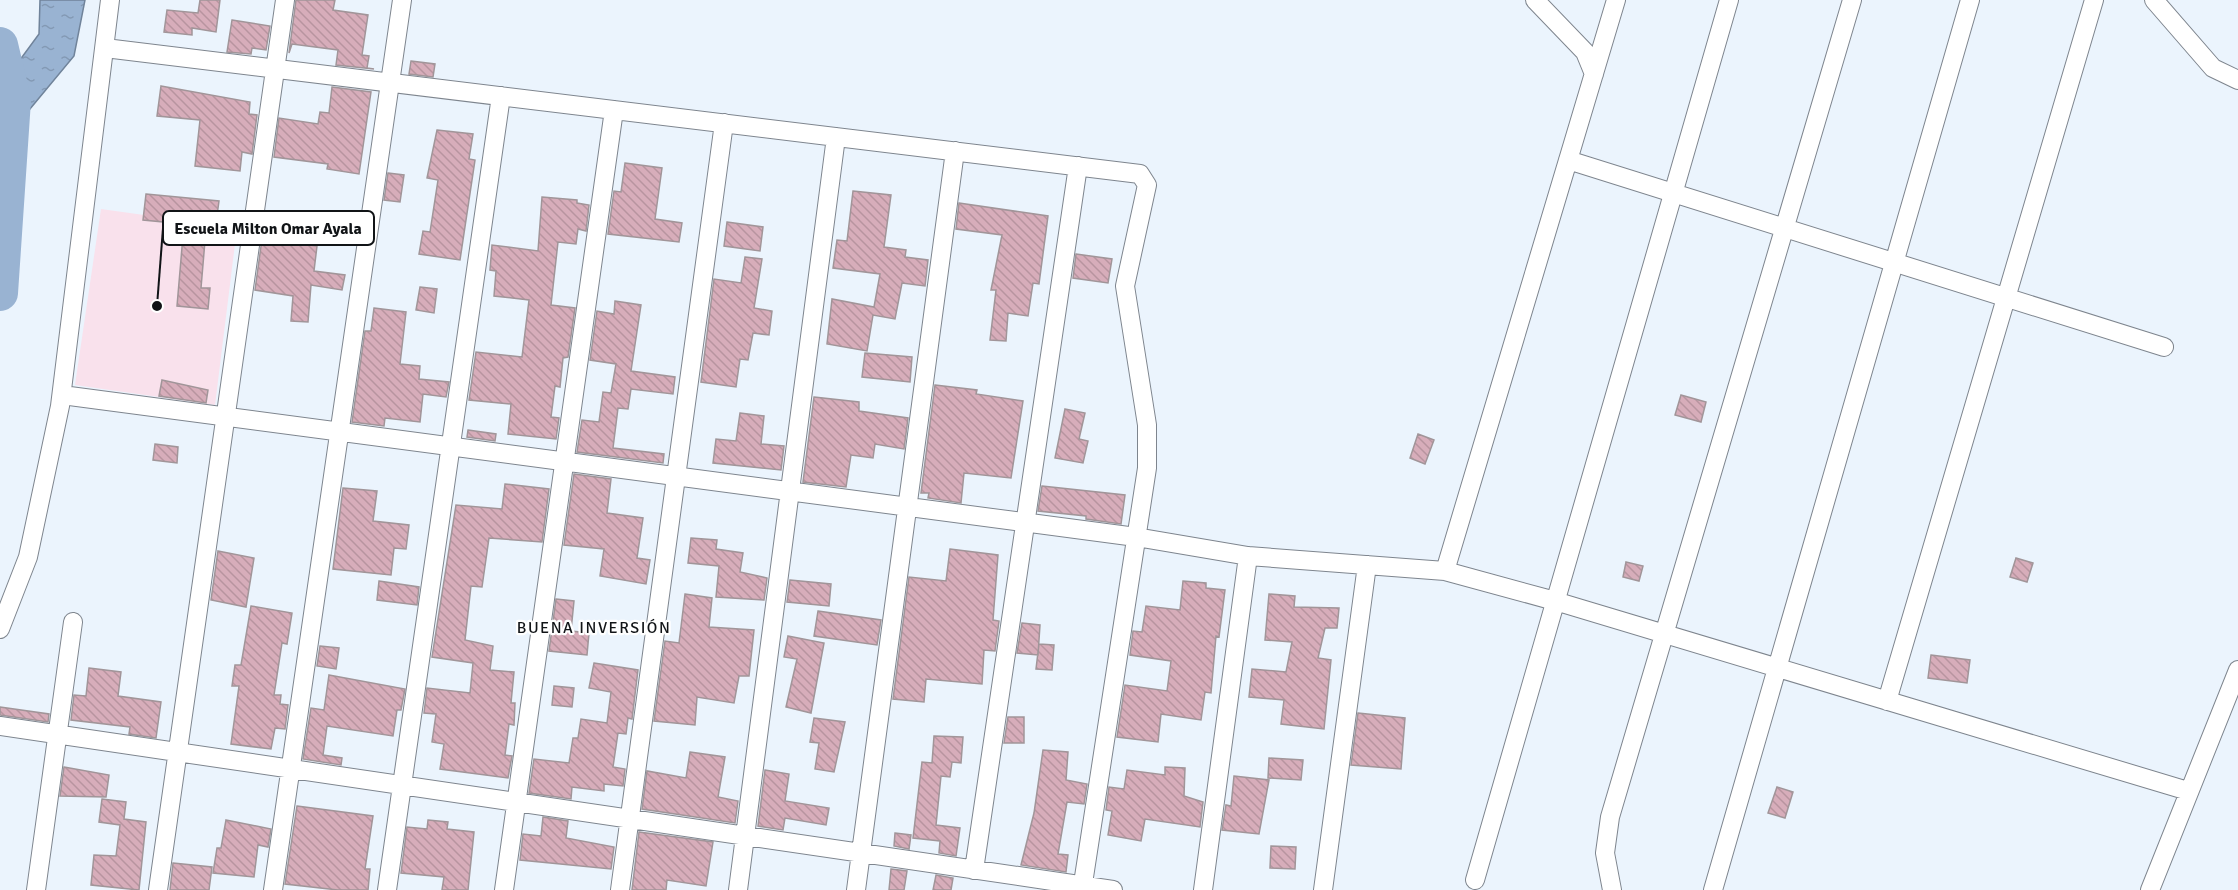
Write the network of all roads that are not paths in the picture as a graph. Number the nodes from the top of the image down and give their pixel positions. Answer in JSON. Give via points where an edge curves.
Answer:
{"nodes":[{"id":1,"x":110,"y":0,"type":"edge"},
{"id":2,"x":285,"y":0,"type":"edge"},
{"id":3,"x":402,"y":0,"type":"edge"},
{"id":4,"x":1535,"y":0,"type":"edge"},
{"id":5,"x":1616,"y":0,"type":"edge"},
{"id":6,"x":1729,"y":0,"type":"edge"},
{"id":7,"x":1852,"y":0,"type":"edge"},
{"id":8,"x":1970,"y":0,"type":"edge"},
{"id":9,"x":2094,"y":0,"type":"edge"},
{"id":10,"x":2154,"y":0,"type":"edge"},
{"id":11,"x":105,"y":48,"type":"junction"},
{"id":12,"x":1594,"y":74,"type":"junction"},
{"id":13,"x":2238,"y":80,"type":"edge"},
{"id":14,"x":501,"y":96,"type":"junction"},
{"id":15,"x":614,"y":110,"type":"junction"},
{"id":16,"x":724,"y":123,"type":"junction"},
{"id":17,"x":836,"y":137,"type":"junction"},
{"id":18,"x":955,"y":151,"type":"junction"},
{"id":19,"x":1569,"y":160,"type":"junction"},
{"id":20,"x":1078,"y":166,"type":"junction"},
{"id":21,"x":1673,"y":193,"type":"junction"},
{"id":22,"x":1784,"y":228,"type":"junction"},
{"id":23,"x":1894,"y":262,"type":"junction"},
{"id":24,"x":2006,"y":297,"type":"junction"},
{"id":25,"x":2164,"y":347,"type":"dead end"},
{"id":26,"x":62,"y":396,"type":"junction"},
{"id":27,"x":225,"y":417,"type":"junction"},
{"id":28,"x":339,"y":432,"type":"junction"},
{"id":29,"x":451,"y":447,"type":"junction"},
{"id":30,"x":564,"y":462,"type":"junction"},
{"id":31,"x":676,"y":476,"type":"junction"},
{"id":32,"x":790,"y":492,"type":"junction"},
{"id":33,"x":908,"y":507,"type":"junction"},
{"id":34,"x":1026,"y":523,"type":"junction"},
{"id":35,"x":1136,"y":537,"type":"junction"},
{"id":36,"x":1248,"y":556,"type":"junction"},
{"id":37,"x":1367,"y":565,"type":"junction"},
{"id":38,"x":1445,"y":571,"type":"junction"},
{"id":39,"x":1555,"y":601,"type":"junction"},
{"id":40,"x":73,"y":622,"type":"dead end"},
{"id":41,"x":0,"y":629,"type":"edge"},
{"id":42,"x":1776,"y":668,"type":"junction"},
{"id":43,"x":2238,"y":670,"type":"edge"},
{"id":44,"x":1887,"y":701,"type":"junction"},
{"id":45,"x":0,"y":726,"type":"edge"},
{"id":46,"x":57,"y":735,"type":"junction"},
{"id":47,"x":177,"y":753,"type":"junction"},
{"id":48,"x":291,"y":769,"type":"junction"},
{"id":49,"x":402,"y":785,"type":"junction"},
{"id":50,"x":2188,"y":791,"type":"junction"},
{"id":51,"x":516,"y":802,"type":"junction"},
{"id":52,"x":630,"y":819,"type":"junction"},
{"id":53,"x":746,"y":836,"type":"junction"},
{"id":54,"x":861,"y":853,"type":"junction"},
{"id":55,"x":975,"y":870,"type":"junction"},
{"id":56,"x":1475,"y":880,"type":"dead end"},
{"id":57,"x":1082,"y":888,"type":"edge"},
{"id":58,"x":36,"y":890,"type":"edge"},
{"id":59,"x":158,"y":890,"type":"edge"},
{"id":60,"x":273,"y":890,"type":"edge"},
{"id":61,"x":387,"y":890,"type":"edge"},
{"id":62,"x":504,"y":890,"type":"edge"},
{"id":63,"x":620,"y":890,"type":"edge"},
{"id":64,"x":738,"y":890,"type":"edge"},
{"id":65,"x":856,"y":890,"type":"edge"},
{"id":66,"x":1113,"y":890,"type":"edge"},
{"id":67,"x":1203,"y":890,"type":"edge"},
{"id":68,"x":1323,"y":890,"type":"edge"},
{"id":69,"x":1612,"y":890,"type":"edge"},
{"id":70,"x":1713,"y":890,"type":"edge"},
{"id":71,"x":2150,"y":890,"type":"edge"}],
"edges":[{"from":1,"to":11,"type":"street"},
{"from":2,"to":27,"type":"street"},
{"from":3,"to":28,"type":"street"},
{"from":4,"to":12,"type":"street","via":[[1585,52]]},
{"from":5,"to":12,"type":"street"},
{"from":6,"to":21,"type":"street"},
{"from":7,"to":22,"type":"street"},
{"from":8,"to":23,"type":"street"},
{"from":9,"to":24,"type":"street"},
{"from":10,"to":13,"type":"street","via":[[2213,68]]},
{"from":11,"to":14,"type":"street"},
{"from":11,"to":26,"type":"street"},
{"from":12,"to":19,"type":"street"},
{"from":14,"to":15,"type":"street"},
{"from":14,"to":29,"type":"street"},
{"from":15,"to":16,"type":"street"},
{"from":15,"to":30,"type":"street"},
{"from":16,"to":17,"type":"street"},
{"from":16,"to":31,"type":"street"},
{"from":17,"to":18,"type":"street"},
{"from":17,"to":32,"type":"street"},
{"from":18,"to":20,"type":"street"},
{"from":18,"to":33,"type":"street"},
{"from":19,"to":21,"type":"street"},
{"from":19,"to":38,"type":"street"},
{"from":20,"to":34,"type":"street"},
{"from":20,"to":35,"type":"street","via":[[1140,174],[1147,184],[1125,286],[1147,425],[1147,468]]},
{"from":21,"to":22,"type":"street"},
{"from":21,"to":39,"type":"street"},
{"from":22,"to":23,"type":"street"},
{"from":22,"to":69,"type":"street","via":[[1610,818],[1605,853]]},
{"from":23,"to":24,"type":"street"},
{"from":23,"to":42,"type":"street"},
{"from":24,"to":25,"type":"street"},
{"from":24,"to":44,"type":"street"},
{"from":26,"to":27,"type":"street"},
{"from":26,"to":41,"type":"street","via":[[28,557]]},
{"from":27,"to":28,"type":"street"},
{"from":27,"to":47,"type":"street"},
{"from":28,"to":29,"type":"street"},
{"from":28,"to":48,"type":"street"},
{"from":29,"to":30,"type":"street"},
{"from":29,"to":49,"type":"street"},
{"from":30,"to":31,"type":"street"},
{"from":30,"to":51,"type":"street"},
{"from":31,"to":32,"type":"street"},
{"from":31,"to":52,"type":"street"},
{"from":32,"to":33,"type":"street"},
{"from":32,"to":53,"type":"street"},
{"from":33,"to":34,"type":"street"},
{"from":33,"to":54,"type":"street"},
{"from":34,"to":35,"type":"street"},
{"from":34,"to":55,"type":"street"},
{"from":35,"to":36,"type":"street"},
{"from":35,"to":57,"type":"street"},
{"from":36,"to":37,"type":"street"},
{"from":36,"to":67,"type":"street"},
{"from":37,"to":38,"type":"street"},
{"from":37,"to":68,"type":"street"},
{"from":38,"to":39,"type":"street"},
{"from":39,"to":42,"type":"street"},
{"from":39,"to":56,"type":"street"},
{"from":40,"to":46,"type":"street"},
{"from":42,"to":44,"type":"street"},
{"from":42,"to":70,"type":"street"},
{"from":43,"to":50,"type":"street"},
{"from":44,"to":50,"type":"street"},
{"from":45,"to":46,"type":"street"},
{"from":46,"to":47,"type":"street"},
{"from":46,"to":58,"type":"street"},
{"from":47,"to":48,"type":"street"},
{"from":47,"to":59,"type":"street"},
{"from":48,"to":49,"type":"street"},
{"from":48,"to":60,"type":"street"},
{"from":49,"to":51,"type":"street"},
{"from":49,"to":61,"type":"street"},
{"from":50,"to":71,"type":"street"},
{"from":51,"to":52,"type":"street"},
{"from":51,"to":62,"type":"street"},
{"from":52,"to":53,"type":"street"},
{"from":52,"to":63,"type":"street"},
{"from":53,"to":54,"type":"street"},
{"from":53,"to":64,"type":"street"},
{"from":54,"to":55,"type":"street"},
{"from":54,"to":65,"type":"street"},
{"from":55,"to":57,"type":"street"},
{"from":57,"to":66,"type":"street"}]}
